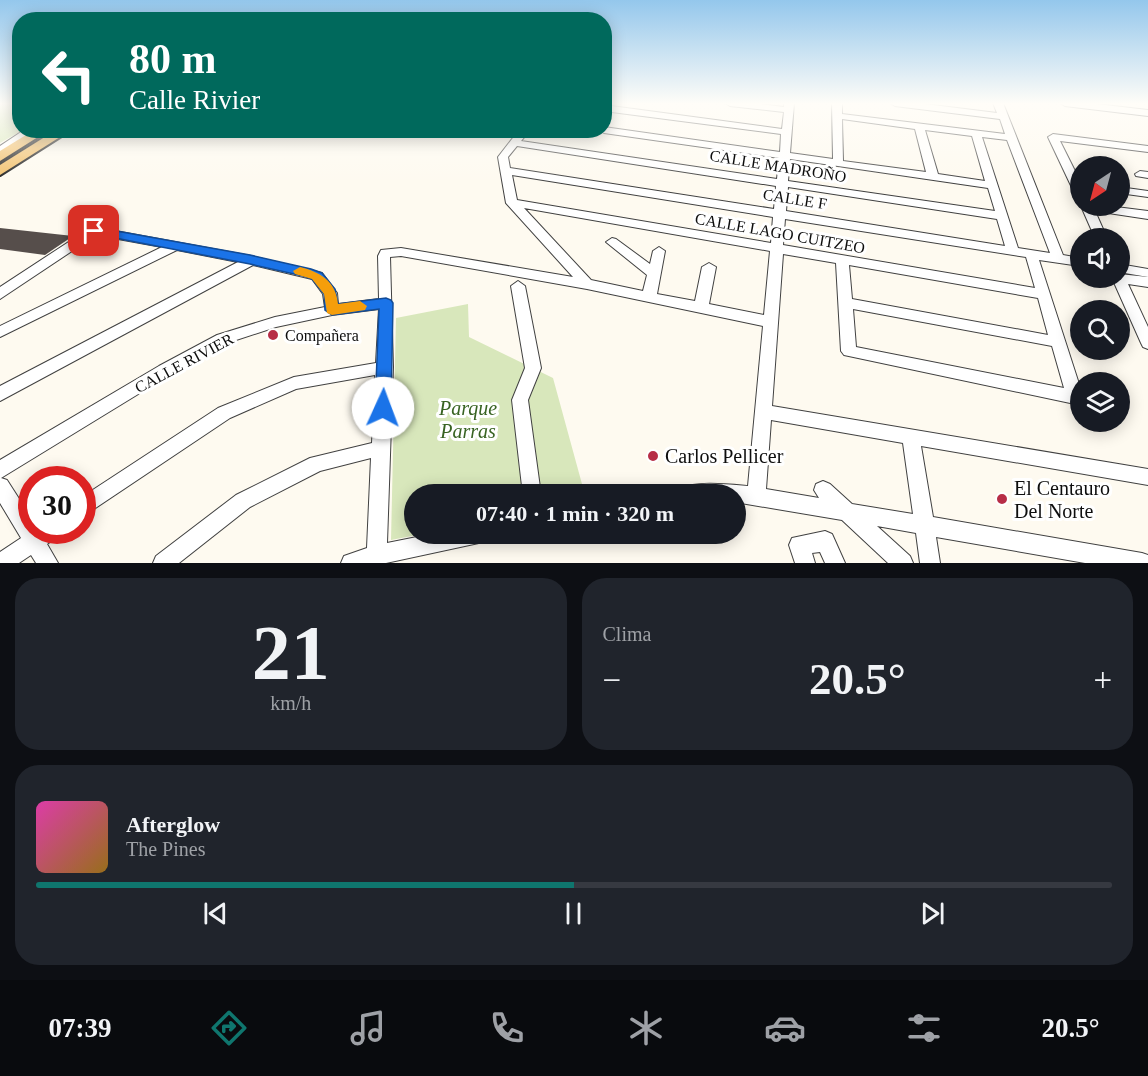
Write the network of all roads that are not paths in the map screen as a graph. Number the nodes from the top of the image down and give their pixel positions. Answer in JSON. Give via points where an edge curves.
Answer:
{"nodes":[{"id":1,"x":765,"y":129,"type":"edge"},
{"id":2,"x":837,"y":129,"type":"edge"},
{"id":3,"x":920,"y":129,"type":"edge"},
{"id":4,"x":938,"y":129,"type":"edge"},
{"id":5,"x":1009,"y":129,"type":"edge"},
{"id":6,"x":612,"y":131,"type":"edge"},
{"id":7,"x":786,"y":132,"type":"joint"},
{"id":8,"x":976,"y":134,"type":"junction"},
{"id":9,"x":22,"y":138,"type":"edge"},
{"id":10,"x":29,"y":138,"type":"edge"},
{"id":11,"x":52,"y":138,"type":"edge"},
{"id":12,"x":519,"y":138,"type":"edge"},
{"id":13,"x":1012,"y":138,"type":"junction"},
{"id":14,"x":515,"y":143,"type":"junction"},
{"id":15,"x":1148,"y":149,"type":"edge"},
{"id":16,"x":2,"y":153,"type":"edge"},
{"id":17,"x":25,"y":155,"type":"junction"},
{"id":18,"x":784,"y":156,"type":"junction"},
{"id":19,"x":838,"y":163,"type":"junction"},
{"id":20,"x":504,"y":170,"type":"junction"},
{"id":21,"x":1070,"y":170,"type":"edge"},
{"id":22,"x":0,"y":171,"type":"edge"},
{"id":23,"x":933,"y":177,"type":"junction"},
{"id":24,"x":782,"y":183,"type":"junction"},
{"id":25,"x":992,"y":185,"type":"junction"},
{"id":26,"x":1130,"y":192,"type":"edge"},
{"id":27,"x":1148,"y":194,"type":"edge"},
{"id":28,"x":512,"y":203,"type":"junction"},
{"id":29,"x":1130,"y":212,"type":"edge"},
{"id":30,"x":780,"y":213,"type":"junction"},
{"id":31,"x":1148,"y":215,"type":"edge"},
{"id":32,"x":1001,"y":216,"type":"junction"},
{"id":33,"x":612,"y":242,"type":"dead end"},
{"id":34,"x":175,"y":246,"type":"junction"},
{"id":35,"x":777,"y":249,"type":"junction"},
{"id":36,"x":659,"y":251,"type":"dead end"},
{"id":37,"x":1013,"y":252,"type":"junction"},
{"id":38,"x":1031,"y":254,"type":"junction"},
{"id":39,"x":1058,"y":258,"type":"junction"},
{"id":40,"x":250,"y":260,"type":"junction"},
{"id":41,"x":842,"y":260,"type":"junction"},
{"id":42,"x":1070,"y":260,"type":"edge"},
{"id":43,"x":709,"y":267,"type":"dead end"},
{"id":44,"x":1130,"y":270,"type":"edge"},
{"id":45,"x":1148,"y":273,"type":"edge"},
{"id":46,"x":654,"y":274,"type":"junction"},
{"id":47,"x":1130,"y":280,"type":"edge"},
{"id":48,"x":1148,"y":282,"type":"edge"},
{"id":49,"x":587,"y":284,"type":"junction"},
{"id":50,"x":518,"y":286,"type":"dead end"},
{"id":51,"x":1124,"y":288,"type":"edge"},
{"id":52,"x":0,"y":294,"type":"edge"},
{"id":53,"x":1043,"y":294,"type":"junction"},
{"id":54,"x":649,"y":297,"type":"junction"},
{"id":55,"x":386,"y":303,"type":"junction"},
{"id":56,"x":846,"y":303,"type":"junction"},
{"id":57,"x":701,"y":308,"type":"junction"},
{"id":58,"x":332,"y":310,"type":"junction"},
{"id":59,"x":771,"y":322,"type":"junction"},
{"id":60,"x":0,"y":332,"type":"edge"},
{"id":61,"x":1146,"y":337,"type":"edge"},
{"id":62,"x":1059,"y":342,"type":"junction"},
{"id":63,"x":385,"y":367,"type":"junction"},
{"id":64,"x":0,"y":394,"type":"edge"},
{"id":65,"x":765,"y":412,"type":"junction"},
{"id":66,"x":911,"y":438,"type":"junction"},
{"id":67,"x":381,"y":448,"type":"junction"},
{"id":68,"x":0,"y":470,"type":"edge"},
{"id":69,"x":1148,"y":477,"type":"edge"},
{"id":70,"x":531,"y":484,"type":"edge"},
{"id":71,"x":0,"y":486,"type":"edge"},
{"id":72,"x":824,"y":490,"type":"dead end"},
{"id":73,"x":746,"y":495,"type":"edge"},
{"id":74,"x":756,"y":496,"type":"junction"},
{"id":75,"x":96,"y":499,"type":"edge"},
{"id":76,"x":18,"y":507,"type":"edge"},
{"id":77,"x":846,"y":511,"type":"junction"},
{"id":78,"x":925,"y":524,"type":"junction"},
{"id":79,"x":30,"y":544,"type":"edge"},
{"id":80,"x":44,"y":544,"type":"edge"},
{"id":81,"x":447,"y":544,"type":"edge"},
{"id":82,"x":406,"y":556,"type":"edge"},
{"id":83,"x":376,"y":559,"type":"edge"},
{"id":84,"x":2,"y":563,"type":"edge"},
{"id":85,"x":48,"y":563,"type":"edge"},
{"id":86,"x":163,"y":563,"type":"edge"},
{"id":87,"x":351,"y":563,"type":"edge"},
{"id":88,"x":805,"y":563,"type":"edge"},
{"id":89,"x":835,"y":563,"type":"edge"},
{"id":90,"x":903,"y":563,"type":"edge"},
{"id":91,"x":930,"y":563,"type":"edge"},
{"id":92,"x":1142,"y":563,"type":"edge"}],
"edges":[{"from":1,"to":7,"type":"street"},
{"from":2,"to":19,"type":"street"},
{"from":3,"to":23,"type":"street"},
{"from":4,"to":8,"type":"street"},
{"from":5,"to":13,"type":"street"},
{"from":6,"to":18,"type":"street"},
{"from":7,"to":18,"type":"street"},
{"from":8,"to":13,"type":"street"},
{"from":8,"to":25,"type":"street"},
{"from":9,"to":16,"type":"street"},
{"from":10,"to":16,"type":"main road"},
{"from":11,"to":17,"type":"main road"},
{"from":12,"to":14,"type":"street"},
{"from":13,"to":39,"type":"street"},
{"from":14,"to":20,"type":"street","via":[[503,157]]},
{"from":14,"to":24,"type":"street","name":"CALLE MADROÑO"},
{"from":15,"to":21,"type":"street","via":[[1053,137]]},
{"from":16,"to":17,"type":"main road"},
{"from":17,"to":22,"type":"main road"},
{"from":18,"to":19,"type":"street"},
{"from":18,"to":24,"type":"street"},
{"from":19,"to":23,"type":"street"},
{"from":20,"to":28,"type":"street"},
{"from":20,"to":30,"type":"street","name":"CALLE F"},
{"from":23,"to":25,"type":"street"},
{"from":24,"to":30,"type":"street"},
{"from":24,"to":32,"type":"street","name":"CALLE MADROÑO"},
{"from":25,"to":32,"type":"street"},
{"from":26,"to":27,"type":"street"},
{"from":28,"to":35,"type":"street","name":"CALLE LAGO CUITZEO"},
{"from":28,"to":49,"type":"street"},
{"from":29,"to":31,"type":"street"},
{"from":30,"to":35,"type":"street"},
{"from":30,"to":37,"type":"street","name":"CALLE F"},
{"from":32,"to":37,"type":"street"},
{"from":33,"to":46,"type":"street"},
{"from":34,"to":40,"type":"street"},
{"from":34,"to":52,"type":"street","via":[[94,231]]},
{"from":34,"to":60,"type":"street"},
{"from":35,"to":41,"type":"street","name":"CALLE LAGO CUITZEO"},
{"from":35,"to":59,"type":"street"},
{"from":36,"to":46,"type":"street"},
{"from":37,"to":38,"type":"street","name":"CALLE F"},
{"from":38,"to":39,"type":"street","name":"CALLE F"},
{"from":38,"to":53,"type":"street"},
{"from":39,"to":42,"type":"street","name":"CALLE F"},
{"from":40,"to":58,"type":"street","via":[[317,276],[330,293]]},
{"from":40,"to":64,"type":"street"},
{"from":41,"to":53,"type":"street","name":"CALLE LAGO CUITZEO"},
{"from":41,"to":56,"type":"street"},
{"from":43,"to":57,"type":"street"},
{"from":44,"to":45,"type":"street"},
{"from":46,"to":54,"type":"street"},
{"from":47,"to":48,"type":"street"},
{"from":49,"to":54,"type":"street"},
{"from":49,"to":55,"type":"street","via":[[401,252],[386,253]]},
{"from":50,"to":70,"type":"street","via":[[533,368],[520,400]]},
{"from":51,"to":61,"type":"street"},
{"from":53,"to":62,"type":"street"},
{"from":54,"to":57,"type":"street"},
{"from":55,"to":58,"type":"street","name":"CALLE RIVIER"},
{"from":55,"to":63,"type":"street"},
{"from":56,"to":62,"type":"street"},
{"from":56,"to":62,"type":"street","via":[[849,351],[1075,397]]},
{"from":57,"to":59,"type":"street"},
{"from":58,"to":68,"type":"street","name":"CALLE RIVIER","via":[[222,339]]},
{"from":59,"to":65,"type":"street"},
{"from":63,"to":67,"type":"street"},
{"from":63,"to":75,"type":"street","via":[[294,383],[224,413]]},
{"from":65,"to":66,"type":"street"},
{"from":65,"to":74,"type":"street"},
{"from":66,"to":69,"type":"street"},
{"from":66,"to":78,"type":"street"},
{"from":67,"to":83,"type":"street"},
{"from":67,"to":86,"type":"street","via":[[316,464],[243,501]]},
{"from":71,"to":76,"type":"street"},
{"from":72,"to":77,"type":"street"},
{"from":73,"to":74,"type":"street"},
{"from":74,"to":77,"type":"street"},
{"from":77,"to":78,"type":"street"},
{"from":77,"to":90,"type":"street"},
{"from":78,"to":91,"type":"street"},
{"from":78,"to":92,"type":"street"},
{"from":79,"to":84,"type":"street"},
{"from":80,"to":85,"type":"street"},
{"from":81,"to":82,"type":"street"},
{"from":82,"to":83,"type":"street"},
{"from":83,"to":87,"type":"street"},
{"from":88,"to":89,"type":"street","via":[[798,545],[825,541]]}]}
